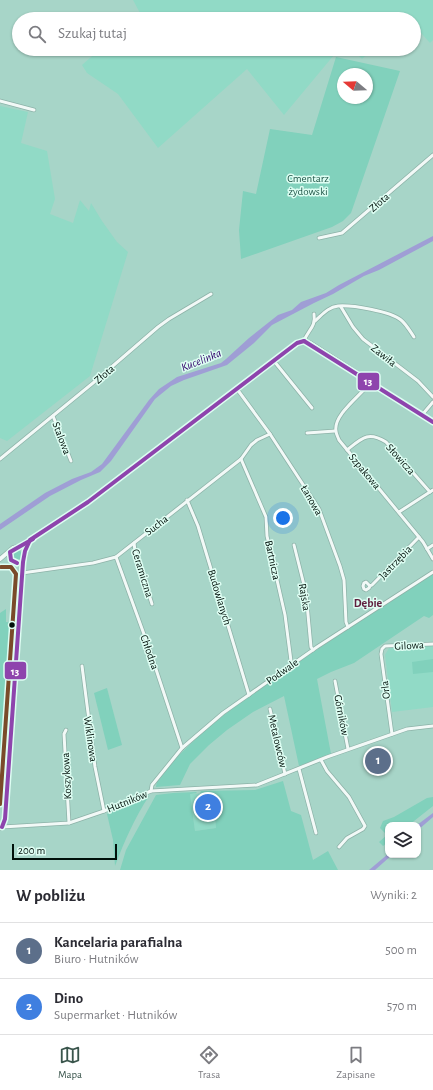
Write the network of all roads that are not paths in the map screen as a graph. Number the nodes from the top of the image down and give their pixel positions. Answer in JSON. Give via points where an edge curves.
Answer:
{"nodes":[{"id":1,"x":0,"y":101,"type":"edge"},
{"id":2,"x":34,"y":110,"type":"dead end"},
{"id":3,"x":433,"y":155,"type":"edge"},
{"id":4,"x":319,"y":238,"type":"dead end"},
{"id":5,"x":210,"y":294,"type":"dead end"},
{"id":6,"x":341,"y":307,"type":"junction"},
{"id":7,"x":314,"y":314,"type":"dead end"},
{"id":8,"x":315,"y":321,"type":"junction"},
{"id":9,"x":414,"y":337,"type":"dead end"},
{"id":10,"x":304,"y":341,"type":"junction"},
{"id":11,"x":274,"y":361,"type":"junction"},
{"id":12,"x":370,"y":383,"type":"junction"},
{"id":13,"x":237,"y":389,"type":"junction"},
{"id":14,"x":433,"y":397,"type":"edge"},
{"id":15,"x":433,"y":402,"type":"edge"},
{"id":16,"x":312,"y":408,"type":"dead end"},
{"id":17,"x":422,"y":415,"type":"junction"},
{"id":18,"x":53,"y":416,"type":"junction"},
{"id":19,"x":433,"y":422,"type":"edge"},
{"id":20,"x":336,"y":431,"type":"junction"},
{"id":21,"x":307,"y":433,"type":"dead end"},
{"id":22,"x":270,"y":434,"type":"junction"},
{"id":23,"x":347,"y":450,"type":"junction"},
{"id":24,"x":0,"y":459,"type":"edge"},
{"id":25,"x":241,"y":459,"type":"junction"},
{"id":26,"x":71,"y":461,"type":"dead end"},
{"id":27,"x":432,"y":491,"type":"edge"},
{"id":28,"x":187,"y":500,"type":"junction"},
{"id":29,"x":399,"y":512,"type":"junction"},
{"id":30,"x":419,"y":537,"type":"junction"},
{"id":31,"x":30,"y":540,"type":"junction"},
{"id":32,"x":134,"y":543,"type":"junction"},
{"id":33,"x":294,"y":545,"type":"dead end"},
{"id":34,"x":433,"y":545,"type":"edge"},
{"id":35,"x":18,"y":547,"type":"junction"},
{"id":36,"x":427,"y":549,"type":"junction"},
{"id":37,"x":10,"y":552,"type":"junction"},
{"id":38,"x":24,"y":552,"type":"junction"},
{"id":39,"x":116,"y":557,"type":"junction"},
{"id":40,"x":433,"y":559,"type":"edge"},
{"id":41,"x":0,"y":560,"type":"edge"},
{"id":42,"x":11,"y":560,"type":"junction"},
{"id":43,"x":22,"y":561,"type":"junction"},
{"id":44,"x":17,"y":563,"type":"junction"},
{"id":45,"x":433,"y":572,"type":"edge"},
{"id":46,"x":22,"y":573,"type":"junction"},
{"id":47,"x":370,"y":586,"type":"dead end"},
{"id":48,"x":152,"y":604,"type":"dead end"},
{"id":49,"x":348,"y":627,"type":"junction"},
{"id":50,"x":433,"y":644,"type":"edge"},
{"id":51,"x":385,"y":646,"type":"joint"},
{"id":52,"x":313,"y":650,"type":"junction"},
{"id":53,"x":293,"y":664,"type":"junction"},
{"id":54,"x":82,"y":666,"type":"dead end"},
{"id":55,"x":335,"y":681,"type":"dead end"},
{"id":56,"x":249,"y":695,"type":"junction"},
{"id":57,"x":270,"y":708,"type":"dead end"},
{"id":58,"x":433,"y":726,"type":"edge"},
{"id":59,"x":66,"y":730,"type":"dead end"},
{"id":60,"x":392,"y":734,"type":"junction"},
{"id":61,"x":182,"y":748,"type":"junction"},
{"id":62,"x":348,"y":749,"type":"junction"},
{"id":63,"x":321,"y":760,"type":"junction"},
{"id":64,"x":299,"y":769,"type":"junction"},
{"id":65,"x":285,"y":774,"type":"junction"},
{"id":66,"x":151,"y":791,"type":"junction"},
{"id":67,"x":104,"y":811,"type":"junction"},
{"id":68,"x":69,"y":823,"type":"junction"},
{"id":69,"x":1,"y":828,"type":"edge"},
{"id":70,"x":316,"y":833,"type":"dead end"},
{"id":71,"x":339,"y":847,"type":"dead end"}],
"edges":[{"from":1,"to":2,"type":"street"},
{"from":3,"to":4,"type":"street","name":"Złota","via":[[342,232]]},
{"from":5,"to":18,"type":"street","name":"Złota","via":[[158,327]]},
{"from":6,"to":8,"type":"street","via":[[328,310]]},
{"from":6,"to":9,"type":"street","via":[[369,309],[396,317],[402,320]]},
{"from":6,"to":14,"type":"street","name":"Zawiła","via":[[363,339],[418,381]]},
{"from":7,"to":8,"type":"street"},
{"from":8,"to":10,"type":"street"},
{"from":10,"to":11,"type":"street","via":[[297,343]]},
{"from":10,"to":12,"type":"street"},
{"from":11,"to":13,"type":"street"},
{"from":11,"to":16,"type":"street"},
{"from":12,"to":17,"type":"street"},
{"from":12,"to":20,"type":"street","via":[[337,420]]},
{"from":13,"to":22,"type":"street","name":"Łanowa"},
{"from":13,"to":31,"type":"street","via":[[88,502]]},
{"from":15,"to":17,"type":"street"},
{"from":17,"to":19,"type":"street"},
{"from":18,"to":24,"type":"street","name":"Złota"},
{"from":18,"to":26,"type":"street","name":"Stalowa"},
{"from":20,"to":21,"type":"street"},
{"from":20,"to":23,"type":"street","name":"Szpakowa"},
{"from":22,"to":25,"type":"street","name":"Sucha","via":[[251,445]]},
{"from":22,"to":49,"type":"street","name":"Łanowa","via":[[319,509],[344,580]]},
{"from":23,"to":27,"type":"street","name":"Słowicza","via":[[365,436],[380,438]]},
{"from":23,"to":29,"type":"street","name":"Szpakowa"},
{"from":25,"to":28,"type":"street","name":"Sucha"},
{"from":25,"to":53,"type":"street","name":"Bartnicza","via":[[266,517],[267,536]]},
{"from":27,"to":29,"type":"street"},
{"from":28,"to":32,"type":"street","name":"Sucha"},
{"from":28,"to":56,"type":"street","name":"Budowlanych","via":[[198,526]]},
{"from":29,"to":30,"type":"street","name":"Szpakowa"},
{"from":30,"to":36,"type":"street","name":"Szpakowa"},
{"from":30,"to":47,"type":"street","name":"Jastrzębia"},
{"from":31,"to":35,"type":"street"},
{"from":31,"to":38,"type":"street"},
{"from":32,"to":39,"type":"street","name":"Sucha"},
{"from":32,"to":48,"type":"street","name":"Ceramiczna"},
{"from":33,"to":52,"type":"street","name":"Rajska","via":[[306,593]]},
{"from":34,"to":36,"type":"street"},
{"from":35,"to":37,"type":"street"},
{"from":35,"to":38,"type":"street"},
{"from":36,"to":40,"type":"street","name":"Szpakowa"},
{"from":37,"to":41,"type":"street"},
{"from":37,"to":42,"type":"street"},
{"from":38,"to":43,"type":"street","via":[[25,557]]},
{"from":39,"to":46,"type":"street","name":"Sucha","via":[[93,563]]},
{"from":39,"to":61,"type":"street","name":"Chłodna"},
{"from":41,"to":42,"type":"street"},
{"from":42,"to":44,"type":"street"},
{"from":43,"to":44,"type":"street"},
{"from":43,"to":46,"type":"street"},
{"from":44,"to":46,"type":"street"},
{"from":45,"to":49,"type":"street","name":"Podwale"},
{"from":46,"to":69,"type":"street","via":[[5,819]]},
{"from":49,"to":52,"type":"street","name":"Podwale"},
{"from":50,"to":51,"type":"street","name":"Gilowa"},
{"from":51,"to":60,"type":"street","name":"Orla","via":[[381,654]]},
{"from":52,"to":53,"type":"street","name":"Podwale"},
{"from":53,"to":56,"type":"street","name":"Podwale"},
{"from":54,"to":67,"type":"street","name":"Wiklinowa","via":[[95,767]]},
{"from":55,"to":62,"type":"street","name":"Górników"},
{"from":56,"to":61,"type":"street","name":"Podwale","via":[[223,713]]},
{"from":57,"to":65,"type":"street","name":"Metalowców"},
{"from":58,"to":60,"type":"street","name":"Hutników","via":[[407,729]]},
{"from":59,"to":68,"type":"street","name":"Koszykowa","via":[[64,741]]},
{"from":60,"to":62,"type":"street","name":"Hutników"},
{"from":61,"to":66,"type":"street","name":"Podwale","via":[[152,785]]},
{"from":62,"to":63,"type":"street","name":"Hutników"},
{"from":63,"to":64,"type":"street","name":"Hutników"},
{"from":63,"to":71,"type":"street","via":[[327,772],[349,797],[366,826],[347,838]]},
{"from":64,"to":65,"type":"street","name":"Hutników"},
{"from":64,"to":70,"type":"street"},
{"from":65,"to":66,"type":"street","name":"Hutników","via":[[252,786]]},
{"from":66,"to":67,"type":"street","name":"Hutników"},
{"from":67,"to":68,"type":"street","name":"Hutników"},
{"from":68,"to":69,"type":"street","name":"Hutników"}]}
